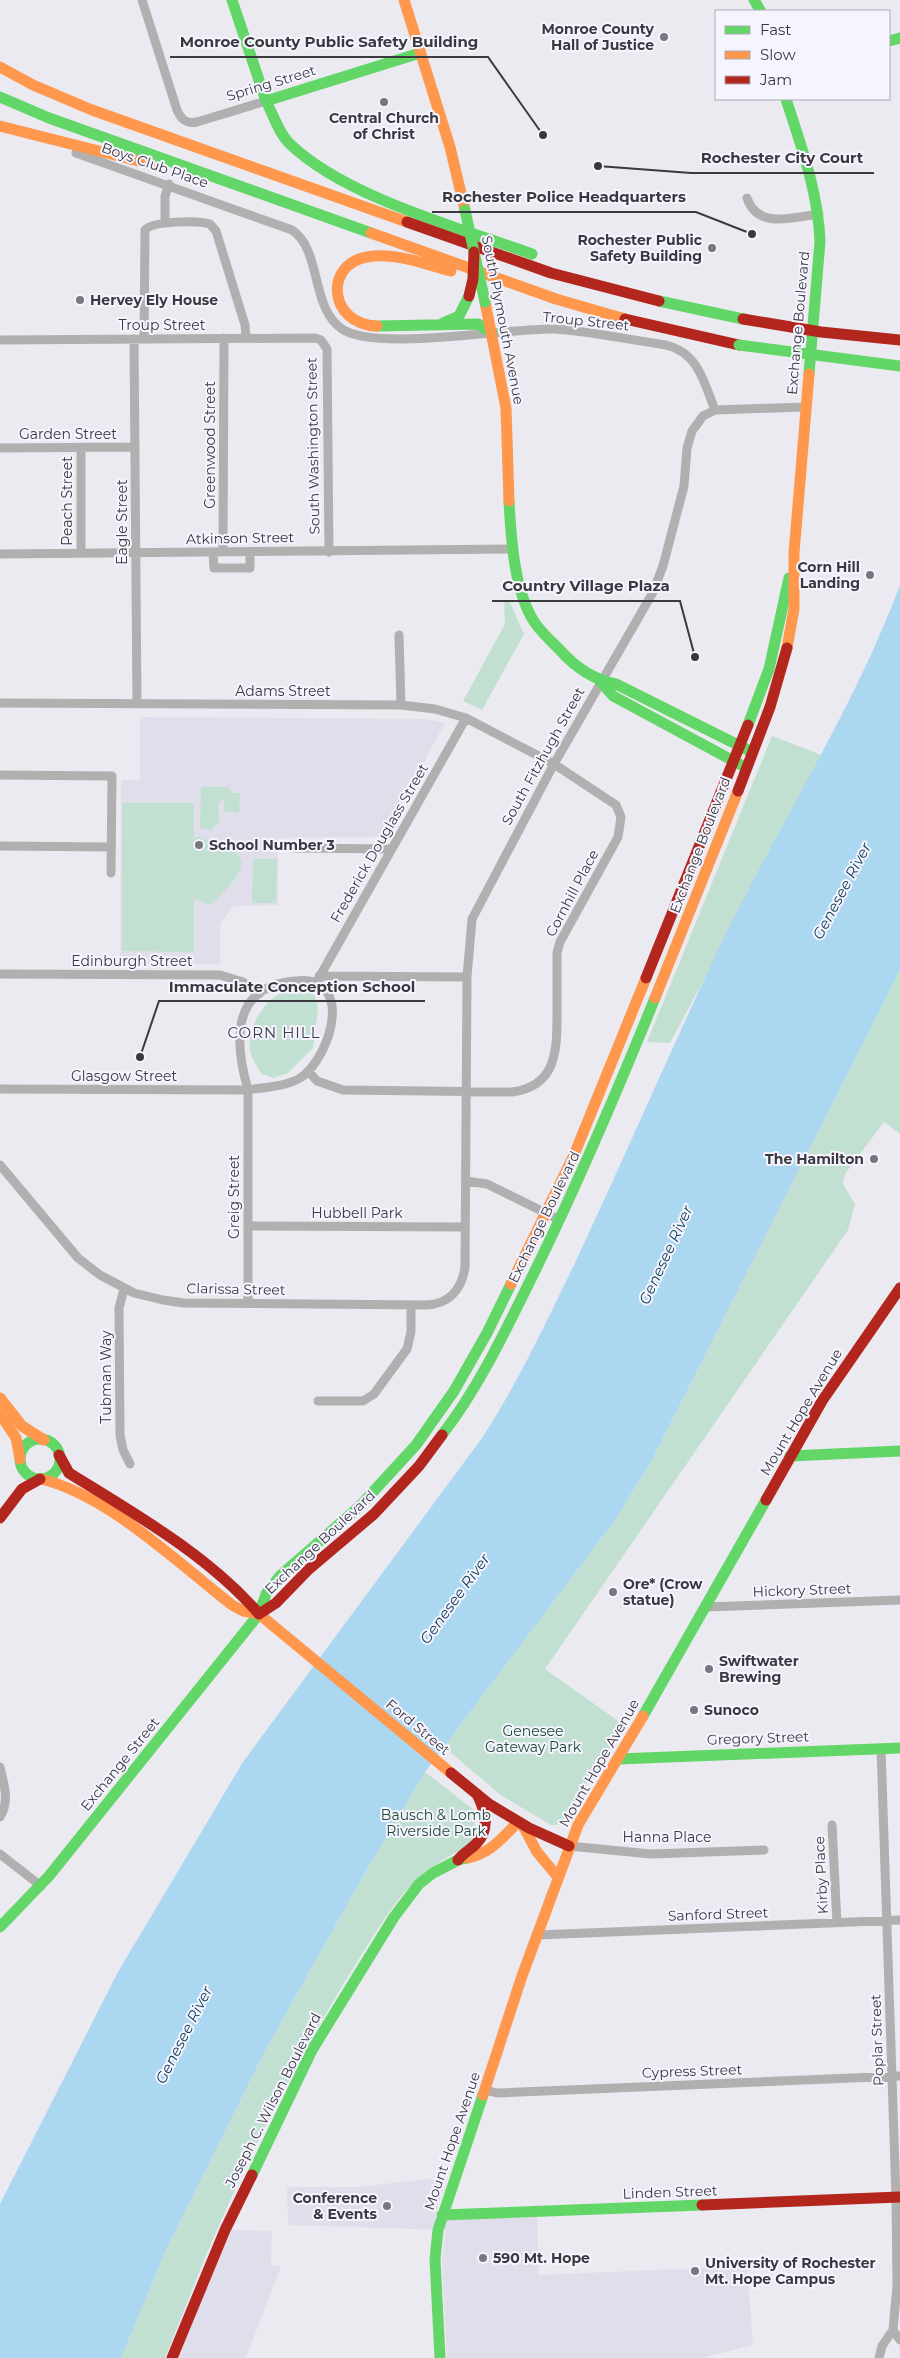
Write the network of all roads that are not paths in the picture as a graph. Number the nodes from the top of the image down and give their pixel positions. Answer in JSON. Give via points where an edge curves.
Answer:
{"nodes":[{"id":1,"x":142,"y":0,"type":"edge"},
{"id":2,"x":232,"y":0,"type":"edge"},
{"id":3,"x":404,"y":0,"type":"edge"},
{"id":4,"x":420,"y":53,"type":"junction"},
{"id":5,"x":0,"y":67,"type":"edge"},
{"id":6,"x":0,"y":97,"type":"edge"},
{"id":7,"x":786,"y":100,"type":"edge"},
{"id":8,"x":266,"y":101,"type":"junction"},
{"id":9,"x":0,"y":127,"type":"edge"},
{"id":10,"x":169,"y":184,"type":"junction"},
{"id":11,"x":747,"y":198,"type":"dead end"},
{"id":12,"x":295,"y":205,"type":"junction"},
{"id":13,"x":819,"y":214,"type":"junction"},
{"id":14,"x":165,"y":224,"type":"junction"},
{"id":15,"x":474,"y":252,"type":"junction"},
{"id":16,"x":540,"y":294,"type":"junction"},
{"id":17,"x":661,"y":301,"type":"junction"},
{"id":18,"x":332,"y":320,"type":"joint"},
{"id":19,"x":430,"y":326,"type":"junction"},
{"id":20,"x":492,"y":333,"type":"junction"},
{"id":21,"x":224,"y":338,"type":"junction"},
{"id":22,"x":246,"y":338,"type":"junction"},
{"id":23,"x":139,"y":339,"type":"junction"},
{"id":24,"x":0,"y":340,"type":"edge"},
{"id":25,"x":900,"y":340,"type":"edge"},
{"id":26,"x":323,"y":341,"type":"joint"},
{"id":27,"x":900,"y":366,"type":"edge"},
{"id":28,"x":805,"y":407,"type":"junction"},
{"id":29,"x":714,"y":410,"type":"junction"},
{"id":30,"x":0,"y":448,"type":"edge"},
{"id":31,"x":80,"y":448,"type":"junction"},
{"id":32,"x":135,"y":448,"type":"junction"},
{"id":33,"x":511,"y":549,"type":"junction"},
{"id":34,"x":218,"y":552,"type":"junction"},
{"id":35,"x":250,"y":552,"type":"junction"},
{"id":36,"x":329,"y":552,"type":"junction"},
{"id":37,"x":81,"y":553,"type":"junction"},
{"id":38,"x":136,"y":553,"type":"junction"},
{"id":39,"x":0,"y":554,"type":"edge"},
{"id":40,"x":794,"y":554,"type":"junction"},
{"id":41,"x":400,"y":635,"type":"dead end"},
{"id":42,"x":600,"y":681,"type":"junction"},
{"id":43,"x":0,"y":703,"type":"edge"},
{"id":44,"x":137,"y":704,"type":"junction"},
{"id":45,"x":401,"y":705,"type":"junction"},
{"id":46,"x":466,"y":718,"type":"junction"},
{"id":47,"x":740,"y":747,"type":"junction"},
{"id":48,"x":752,"y":752,"type":"junction"},
{"id":49,"x":734,"y":762,"type":"junction"},
{"id":50,"x":554,"y":764,"type":"junction"},
{"id":51,"x":746,"y":767,"type":"junction"},
{"id":52,"x":0,"y":775,"type":"edge"},
{"id":53,"x":0,"y":846,"type":"edge"},
{"id":54,"x":111,"y":847,"type":"junction"},
{"id":55,"x":295,"y":848,"type":"dead end"},
{"id":56,"x":391,"y":849,"type":"junction"},
{"id":57,"x":111,"y":873,"type":"dead end"},
{"id":58,"x":0,"y":974,"type":"edge"},
{"id":59,"x":467,"y":977,"type":"junction"},
{"id":60,"x":317,"y":980,"type":"junction"},
{"id":61,"x":259,"y":994,"type":"junction"},
{"id":62,"x":308,"y":1071,"type":"junction"},
{"id":63,"x":0,"y":1089,"type":"edge"},
{"id":64,"x":248,"y":1090,"type":"junction"},
{"id":65,"x":466,"y":1092,"type":"junction"},
{"id":66,"x":0,"y":1165,"type":"edge"},
{"id":67,"x":466,"y":1181,"type":"junction"},
{"id":68,"x":546,"y":1213,"type":"junction"},
{"id":69,"x":560,"y":1220,"type":"junction"},
{"id":70,"x":248,"y":1226,"type":"junction"},
{"id":71,"x":465,"y":1227,"type":"junction"},
{"id":72,"x":124,"y":1288,"type":"junction"},
{"id":73,"x":899,"y":1291,"type":"edge"},
{"id":74,"x":248,"y":1303,"type":"junction"},
{"id":75,"x":411,"y":1305,"type":"junction"},
{"id":76,"x":0,"y":1398,"type":"edge"},
{"id":77,"x":318,"y":1401,"type":"dead end"},
{"id":78,"x":0,"y":1414,"type":"edge"},
{"id":79,"x":49,"y":1442,"type":"junction"},
{"id":80,"x":900,"y":1451,"type":"edge"},
{"id":81,"x":59,"y":1455,"type":"junction"},
{"id":82,"x":790,"y":1456,"type":"junction"},
{"id":83,"x":20,"y":1460,"type":"junction"},
{"id":84,"x":130,"y":1464,"type":"dead end"},
{"id":85,"x":41,"y":1479,"type":"junction"},
{"id":86,"x":0,"y":1507,"type":"edge"},
{"id":87,"x":0,"y":1518,"type":"edge"},
{"id":88,"x":900,"y":1600,"type":"edge"},
{"id":89,"x":705,"y":1607,"type":"junction"},
{"id":90,"x":259,"y":1614,"type":"junction"},
{"id":91,"x":900,"y":1748,"type":"edge"},
{"id":92,"x":881,"y":1749,"type":"junction"},
{"id":93,"x":618,"y":1759,"type":"junction"},
{"id":94,"x":0,"y":1767,"type":"edge"},
{"id":95,"x":474,"y":1792,"type":"junction"},
{"id":96,"x":0,"y":1817,"type":"edge"},
{"id":97,"x":520,"y":1823,"type":"junction"},
{"id":98,"x":832,"y":1825,"type":"dead end"},
{"id":99,"x":569,"y":1846,"type":"junction"},
{"id":100,"x":764,"y":1850,"type":"dead end"},
{"id":101,"x":0,"y":1854,"type":"edge"},
{"id":102,"x":458,"y":1860,"type":"junction"},
{"id":103,"x":557,"y":1876,"type":"junction"},
{"id":104,"x":41,"y":1886,"type":"junction"},
{"id":105,"x":900,"y":1920,"type":"edge"},
{"id":106,"x":886,"y":1921,"type":"junction"},
{"id":107,"x":837,"y":1923,"type":"junction"},
{"id":108,"x":0,"y":1927,"type":"edge"},
{"id":109,"x":538,"y":1935,"type":"junction"},
{"id":110,"x":896,"y":2076,"type":"edge"},
{"id":111,"x":485,"y":2090,"type":"junction"},
{"id":112,"x":898,"y":2197,"type":"edge"},
{"id":113,"x":442,"y":2215,"type":"junction"},
{"id":114,"x":893,"y":2330,"type":"junction"},
{"id":115,"x":900,"y":2340,"type":"edge"},
{"id":116,"x":172,"y":2358,"type":"edge"},
{"id":117,"x":440,"y":2358,"type":"edge"},
{"id":118,"x":879,"y":2358,"type":"edge"}],
"edges":[{"from":1,"to":8,"type":"street","name":"Spring Street","via":[[182,118],[197,122]]},
{"from":2,"to":8,"type":"main road"},
{"from":3,"to":4,"type":"main road","name":"South Plymouth Avenue"},
{"from":4,"to":8,"type":"main road","name":"Spring Street"},
{"from":4,"to":15,"type":"main road","name":"South Plymouth Avenue","bridge":true,"via":[[450,147]]},
{"from":5,"to":17,"type":"main road","via":[[92,110],[465,243],[551,273]]},
{"from":6,"to":12,"type":"main road","via":[[49,118]]},
{"from":7,"to":13,"type":"main road","name":"Exchange Boulevard","via":[[816,192]]},
{"from":8,"to":17,"type":"main road","via":[[278,129],[292,148],[349,184],[400,206]]},
{"from":9,"to":10,"type":"street","name":"Boys Club Place"},
{"from":9,"to":12,"type":"main road","via":[[93,148]]},
{"from":10,"to":14,"type":"street","via":[[165,196]]},
{"from":10,"to":18,"type":"street","name":"Boys Club Place","via":[[298,234]]},
{"from":11,"to":13,"type":"street","via":[[754,212],[765,218]]},
{"from":12,"to":16,"type":"main road"},
{"from":13,"to":28,"type":"main road","name":"Exchange Boulevard","via":[[820,241]]},
{"from":14,"to":22,"type":"street","via":[[204,222],[214,229],[245,325]]},
{"from":14,"to":23,"type":"street","name":"Eagle Street","via":[[151,225],[144,233]]},
{"from":15,"to":19,"type":"main road","bridge":true,"via":[[473,279],[459,316]]},
{"from":15,"to":20,"type":"main road","name":"South Plymouth Avenue","bridge":true},
{"from":16,"to":19,"type":"main road","via":[[383,257],[358,259],[342,272],[337,287],[338,298],[352,320],[366,325]]},
{"from":16,"to":27,"type":"main road","bridge":true,"via":[[650,326],[739,345]]},
{"from":17,"to":25,"type":"main road","bridge":true,"via":[[821,332]]},
{"from":18,"to":20,"type":"street","name":"Troup Street","via":[[349,333],[370,338]]},
{"from":19,"to":20,"type":"main road","via":[[478,324]]},
{"from":20,"to":29,"type":"street","name":"Troup Street","via":[[561,330],[674,347],[697,365]]},
{"from":20,"to":33,"type":"main road","name":"South Plymouth Avenue","via":[[506,408]]},
{"from":21,"to":22,"type":"street","name":"Troup Street"},
{"from":21,"to":23,"type":"street","name":"Troup Street"},
{"from":21,"to":34,"type":"street","name":"Greenwood Street"},
{"from":22,"to":26,"type":"street","name":"Troup Street","via":[[315,338]]},
{"from":23,"to":24,"type":"street","name":"Troup Street"},
{"from":23,"to":32,"type":"street","name":"Eagle Street"},
{"from":26,"to":36,"type":"street","name":"South Washington Street","via":[[327,349]]},
{"from":28,"to":29,"type":"street"},
{"from":28,"to":40,"type":"main road","name":"Exchange Boulevard"},
{"from":29,"to":42,"type":"street","name":"South Fitzhugh Street","via":[[703,416],[692,431],[687,448],[684,486],[659,581]]},
{"from":30,"to":31,"type":"street","name":"Garden Street"},
{"from":31,"to":32,"type":"street","name":"Garden Street"},
{"from":31,"to":37,"type":"street","name":"Peach Street"},
{"from":32,"to":38,"type":"street","name":"Eagle Street"},
{"from":33,"to":36,"type":"street","name":"Atkinson Street"},
{"from":33,"to":42,"type":"main road","name":"South Plymouth Avenue","via":[[519,584],[535,623],[568,659]]},
{"from":34,"to":35,"type":"street","name":"Atkinson Street"},
{"from":34,"to":35,"type":"street","via":[[214,568],[250,568]]},
{"from":34,"to":38,"type":"street","name":"Atkinson Street"},
{"from":35,"to":36,"type":"street","name":"Atkinson Street"},
{"from":37,"to":38,"type":"street","name":"Atkinson Street"},
{"from":37,"to":39,"type":"street","name":"Atkinson Street"},
{"from":38,"to":44,"type":"street","name":"Eagle Street"},
{"from":40,"to":47,"type":"main road","name":"Exchange Boulevard","via":[[770,669]]},
{"from":40,"to":48,"type":"main road","name":"Exchange Boulevard","via":[[795,599],[789,642],[777,688]]},
{"from":41,"to":45,"type":"street"},
{"from":42,"to":47,"type":"main road","name":"South Plymouth Avenue","via":[[620,686]]},
{"from":42,"to":49,"type":"main road","name":"South Plymouth Avenue","via":[[613,696]]},
{"from":42,"to":50,"type":"street","name":"South Fitzhugh Street"},
{"from":43,"to":44,"type":"street","name":"Adams Street"},
{"from":44,"to":45,"type":"street","name":"Adams Street"},
{"from":45,"to":46,"type":"street","name":"Adams Street","via":[[435,709]]},
{"from":46,"to":50,"type":"street","name":"Adams Street"},
{"from":46,"to":56,"type":"street","name":"Frederick Douglass Street"},
{"from":47,"to":48,"type":"main road","name":"South Plymouth Avenue"},
{"from":47,"to":49,"type":"main road","name":"Exchange Boulevard"},
{"from":48,"to":51,"type":"main road","name":"Exchange Boulevard"},
{"from":49,"to":51,"type":"main road","name":"South Plymouth Avenue"},
{"from":49,"to":68,"type":"main road","name":"Exchange Boulevard","via":[[580,1139]]},
{"from":50,"to":59,"type":"street","name":"South Fitzhugh Street","via":[[474,914],[469,930]]},
{"from":50,"to":65,"type":"street","name":"Cornhill Place","via":[[612,801],[620,811],[620,831],[560,942],[557,953],[556,1050],[550,1069],[534,1086],[522,1091]]},
{"from":51,"to":69,"type":"main road","name":"Exchange Boulevard","via":[[604,1124]]},
{"from":52,"to":54,"type":"street","via":[[112,776]]},
{"from":53,"to":54,"type":"street"},
{"from":54,"to":57,"type":"street"},
{"from":55,"to":56,"type":"street"},
{"from":56,"to":60,"type":"street","name":"Frederick Douglass Street"},
{"from":58,"to":61,"type":"street","name":"Edinburgh Street","via":[[220,975],[243,982]]},
{"from":59,"to":60,"type":"street"},
{"from":59,"to":65,"type":"street","name":"South Fitzhugh Street"},
{"from":60,"to":61,"type":"street","via":[[283,983]]},
{"from":60,"to":62,"type":"street","via":[[330,1000],[332,1016],[325,1046]]},
{"from":61,"to":64,"type":"street","via":[[246,1009],[238,1034],[240,1060]]},
{"from":62,"to":64,"type":"street","via":[[285,1084]]},
{"from":62,"to":65,"type":"street","via":[[317,1081],[343,1090]]},
{"from":63,"to":64,"type":"street","name":"Glasgow Street"},
{"from":64,"to":70,"type":"street","name":"Greig Street"},
{"from":65,"to":67,"type":"street","name":"South Fitzhugh Street"},
{"from":66,"to":72,"type":"street","name":"Clarissa Street","via":[[78,1258]]},
{"from":67,"to":68,"type":"street","via":[[487,1184]]},
{"from":67,"to":71,"type":"street","name":"South Fitzhugh Street"},
{"from":68,"to":69,"type":"street"},
{"from":68,"to":90,"type":"main road","name":"Exchange Boulevard","via":[[471,1363],[435,1419],[372,1494],[271,1586]]},
{"from":69,"to":90,"type":"main road","name":"Exchange Boulevard","via":[[493,1356],[440,1440],[374,1514],[276,1603]]},
{"from":70,"to":71,"type":"street","name":"Hubbell Park"},
{"from":70,"to":74,"type":"street","name":"Greig Street"},
{"from":71,"to":75,"type":"street","name":"Clarissa Street","via":[[466,1267],[457,1290],[437,1304]]},
{"from":72,"to":74,"type":"street","name":"Clarissa Street","via":[[173,1302]]},
{"from":72,"to":84,"type":"street","name":"Tubman Way","via":[[119,1308],[120,1435]]},
{"from":73,"to":82,"type":"main road","name":"Mount Hope Avenue","via":[[831,1386]]},
{"from":74,"to":75,"type":"street","name":"Clarissa Street"},
{"from":75,"to":77,"type":"street","via":[[407,1349],[372,1397],[363,1401]]},
{"from":76,"to":79,"type":"main road","via":[[25,1428]]},
{"from":78,"to":83,"type":"main road","via":[[16,1438]]},
{"from":79,"to":81,"type":"main road"},
{"from":79,"to":83,"type":"main road","via":[[31,1442],[24,1448]]},
{"from":80,"to":82,"type":"main road"},
{"from":81,"to":85,"type":"main road","via":[[56,1471]]},
{"from":81,"to":90,"type":"main road","name":"Ford Street","via":[[64,1468],[72,1475],[149,1523],[245,1596]]},
{"from":82,"to":89,"type":"main road","name":"Mount Hope Avenue"},
{"from":83,"to":85,"type":"main road","via":[[26,1473]]},
{"from":83,"to":86,"type":"main road","via":[[16,1483]]},
{"from":85,"to":87,"type":"main road","via":[[23,1488]]},
{"from":85,"to":90,"type":"main road","name":"Ford Street","via":[[58,1481],[75,1490],[128,1525],[232,1605]]},
{"from":88,"to":89,"type":"street","name":"Hickory Street"},
{"from":89,"to":93,"type":"main road","name":"Mount Hope Avenue"},
{"from":90,"to":95,"type":"main road","name":"Ford Street"},
{"from":90,"to":104,"type":"main road","name":"Exchange Street"},
{"from":91,"to":92,"type":"main road","name":"Gregory Street"},
{"from":92,"to":93,"type":"main road","name":"Gregory Street"},
{"from":92,"to":106,"type":"street","name":"Poplar Street"},
{"from":93,"to":99,"type":"main road","name":"Mount Hope Avenue"},
{"from":94,"to":96,"type":"street","via":[[6,1794],[6,1804]]},
{"from":95,"to":97,"type":"main road","name":"Ford Street"},
{"from":95,"to":102,"type":"main road","name":"Joseph C. Wilson Boulevard","via":[[486,1817],[485,1829],[476,1844]]},
{"from":97,"to":99,"type":"main road","name":"Ford Street"},
{"from":97,"to":102,"type":"main road","name":"Joseph C. Wilson Boulevard","via":[[491,1849],[478,1856]]},
{"from":97,"to":103,"type":"main road","via":[[544,1864]]},
{"from":98,"to":107,"type":"street","name":"Kirby Place"},
{"from":99,"to":100,"type":"street","name":"Hanna Place","via":[[651,1854]]},
{"from":99,"to":103,"type":"main road","name":"Mount Hope Avenue"},
{"from":101,"to":104,"type":"street"},
{"from":102,"to":116,"type":"main road","name":"Joseph C. Wilson Boulevard","via":[[433,1873],[405,1900],[312,2050],[225,2230]]},
{"from":103,"to":109,"type":"main road","name":"Mount Hope Avenue"},
{"from":104,"to":108,"type":"main road","name":"Exchange Street"},
{"from":105,"to":106,"type":"street","name":"Sanford Street"},
{"from":106,"to":107,"type":"street","name":"Sanford Street"},
{"from":106,"to":110,"type":"street","name":"Poplar Street"},
{"from":107,"to":109,"type":"street","name":"Sanford Street"},
{"from":109,"to":111,"type":"main road","name":"Mount Hope Avenue"},
{"from":110,"to":111,"type":"street","name":"Cypress Street","via":[[496,2093]]},
{"from":110,"to":112,"type":"street","name":"Poplar Street"},
{"from":111,"to":113,"type":"main road","name":"Mount Hope Avenue"},
{"from":112,"to":113,"type":"main road","name":"Linden Street"},
{"from":112,"to":114,"type":"street","name":"Poplar Street"},
{"from":113,"to":117,"type":"main road","name":"Mount Hope Avenue","via":[[435,2259]]},
{"from":114,"to":115,"type":"street"},
{"from":114,"to":118,"type":"street","name":"Poplar Street","via":[[882,2346]]}]}
